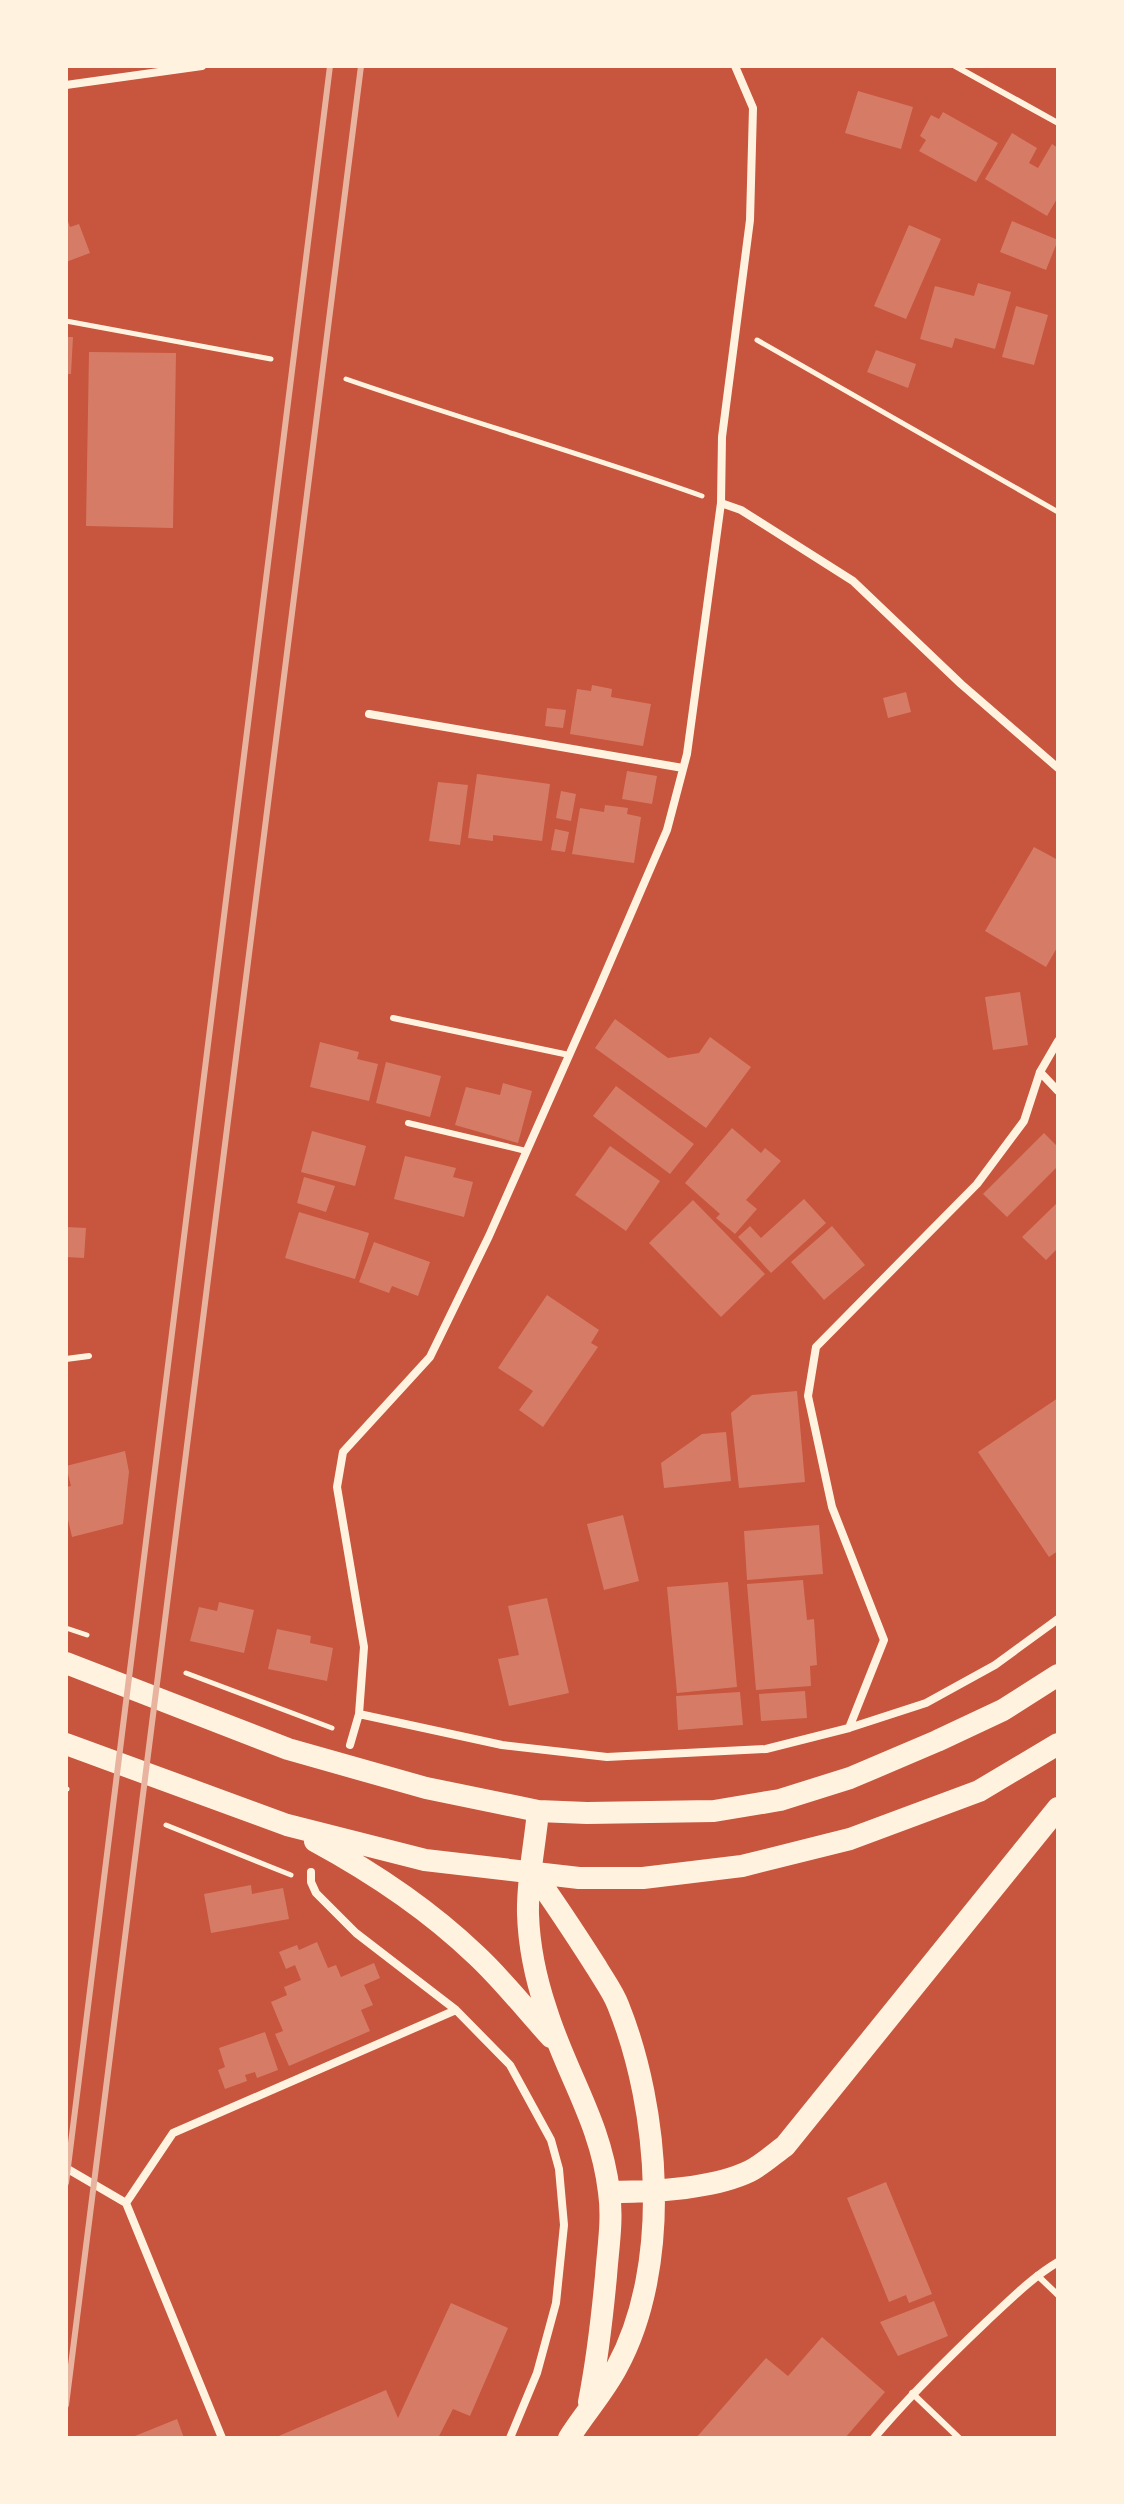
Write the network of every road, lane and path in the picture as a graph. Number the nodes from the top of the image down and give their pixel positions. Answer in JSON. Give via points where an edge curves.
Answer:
{"nodes":[{"id":1,"x":202,"y":66,"type":"edge"},
{"id":2,"x":735,"y":66,"type":"edge"},
{"id":3,"x":955,"y":66,"type":"edge"},
{"id":4,"x":66,"y":85,"type":"edge"},
{"id":5,"x":1058,"y":123,"type":"edge"},
{"id":6,"x":66,"y":321,"type":"edge"},
{"id":7,"x":735,"y":336,"type":"junction"},
{"id":8,"x":271,"y":359,"type":"dead end"},
{"id":9,"x":346,"y":379,"type":"dead end"},
{"id":10,"x":721,"y":503,"type":"junction"},
{"id":11,"x":1058,"y":512,"type":"edge"},
{"id":12,"x":369,"y":714,"type":"dead end"},
{"id":13,"x":683,"y":768,"type":"junction"},
{"id":14,"x":1058,"y":768,"type":"edge"},
{"id":15,"x":393,"y":1018,"type":"dead end"},
{"id":16,"x":1058,"y":1041,"type":"edge"},
{"id":17,"x":569,"y":1055,"type":"junction"},
{"id":18,"x":1040,"y":1072,"type":"junction"},
{"id":19,"x":1058,"y":1091,"type":"edge"},
{"id":20,"x":408,"y":1123,"type":"dead end"},
{"id":21,"x":526,"y":1151,"type":"junction"},
{"id":22,"x":89,"y":1356,"type":"dead end"},
{"id":23,"x":66,"y":1359,"type":"edge"},
{"id":24,"x":1057,"y":1622,"type":"edge"},
{"id":25,"x":66,"y":1628,"type":"edge"},
{"id":26,"x":87,"y":1635,"type":"dead end"},
{"id":27,"x":75,"y":1666,"type":"edge"},
{"id":28,"x":186,"y":1673,"type":"dead end"},
{"id":29,"x":1058,"y":1675,"type":"edge"},
{"id":30,"x":359,"y":1714,"type":"junction"},
{"id":31,"x":849,"y":1728,"type":"junction"},
{"id":32,"x":351,"y":1740,"type":"joint"},
{"id":33,"x":1058,"y":1744,"type":"edge"},
{"id":34,"x":69,"y":1745,"type":"edge"},
{"id":35,"x":1058,"y":1808,"type":"edge"},
{"id":36,"x":538,"y":1811,"type":"junction"},
{"id":37,"x":166,"y":1825,"type":"dead end"},
{"id":38,"x":287,"y":1825,"type":"junction"},
{"id":39,"x":532,"y":1871,"type":"junction"},
{"id":40,"x":311,"y":1872,"type":"dead end"},
{"id":41,"x":311,"y":1882,"type":"junction"},
{"id":42,"x":456,"y":2010,"type":"junction"},
{"id":43,"x":558,"y":2044,"type":"junction"},
{"id":44,"x":66,"y":2168,"type":"edge"},
{"id":45,"x":609,"y":2192,"type":"junction"},
{"id":46,"x":656,"y":2192,"type":"junction"},
{"id":47,"x":126,"y":2203,"type":"junction"},
{"id":48,"x":1058,"y":2262,"type":"edge"},
{"id":49,"x":1037,"y":2275,"type":"junction"},
{"id":50,"x":1058,"y":2295,"type":"edge"},
{"id":51,"x":912,"y":2393,"type":"junction"},
{"id":52,"x":587,"y":2409,"type":"junction"},
{"id":53,"x":222,"y":2438,"type":"edge"},
{"id":54,"x":510,"y":2438,"type":"edge"},
{"id":55,"x":569,"y":2438,"type":"edge"},
{"id":56,"x":874,"y":2438,"type":"edge"},
{"id":57,"x":959,"y":2438,"type":"edge"}],
"edges":[{"from":1,"to":4,"type":"street"},
{"from":2,"to":7,"type":"street","via":[[753,108],[750,220]]},
{"from":3,"to":5,"type":"lane"},
{"from":6,"to":8,"type":"path"},
{"from":7,"to":10,"type":"street","via":[[722,437]]},
{"from":7,"to":11,"type":"path","via":[[749,336]]},
{"from":9,"to":10,"type":"path"},
{"from":10,"to":13,"type":"street"},
{"from":10,"to":14,"type":"street","via":[[741,510],[853,581]]},
{"from":12,"to":13,"type":"street"},
{"from":13,"to":17,"type":"street","via":[[667,830]]},
{"from":15,"to":17,"type":"lane"},
{"from":16,"to":18,"type":"street"},
{"from":17,"to":21,"type":"street"},
{"from":18,"to":19,"type":"street"},
{"from":18,"to":31,"type":"street","via":[[1024,1121],[977,1184],[816,1347],[808,1396],[832,1507],[884,1640]]},
{"from":20,"to":21,"type":"lane"},
{"from":21,"to":30,"type":"street","via":[[430,1357],[343,1452],[337,1487],[364,1647]]},
{"from":22,"to":23,"type":"lane"},
{"from":24,"to":31,"type":"street","via":[[926,1703]]},
{"from":25,"to":26,"type":"path"},
{"from":27,"to":36,"type":"highway","via":[[288,1749],[426,1788]]},
{"from":28,"to":32,"type":"path"},
{"from":29,"to":36,"type":"highway","via":[[1003,1710],[937,1741],[850,1778],[780,1800],[654,1814]]},
{"from":30,"to":31,"type":"street","via":[[502,1745],[607,1757],[766,1749]]},
{"from":30,"to":32,"type":"street"},
{"from":33,"to":39,"type":"highway","via":[[979,1791],[850,1839],[757,1862],[643,1878],[579,1878]]},
{"from":34,"to":38,"type":"highway"},
{"from":35,"to":46,"type":"highway","via":[[785,2146],[749,2171]]},
{"from":36,"to":39,"type":"highway"},
{"from":37,"to":41,"type":"path"},
{"from":38,"to":39,"type":"highway","via":[[425,1860]]},
{"from":38,"to":43,"type":"highway","via":[[434,1917]]},
{"from":39,"to":43,"type":"highway","via":[[532,1955]]},
{"from":39,"to":46,"type":"highway","via":[[618,2003],[638,2070]]},
{"from":40,"to":41,"type":"street"},
{"from":41,"to":42,"type":"street","via":[[356,1933]]},
{"from":42,"to":47,"type":"street","via":[[173,2133]]},
{"from":42,"to":54,"type":"street","via":[[510,2065],[551,2140],[559,2169],[564,2225],[556,2303],[537,2373]]},
{"from":43,"to":45,"type":"highway","via":[[597,2131]]},
{"from":44,"to":47,"type":"street"},
{"from":45,"to":46,"type":"highway"},
{"from":45,"to":52,"type":"highway","via":[[611,2227],[598,2356]]},
{"from":46,"to":52,"type":"highway","via":[[647,2278],[632,2333],[617,2368]]},
{"from":47,"to":53,"type":"street"},
{"from":48,"to":49,"type":"street"},
{"from":49,"to":50,"type":"lane"},
{"from":49,"to":51,"type":"street"},
{"from":51,"to":56,"type":"street"},
{"from":51,"to":57,"type":"lane"},
{"from":52,"to":55,"type":"highway"}]}
